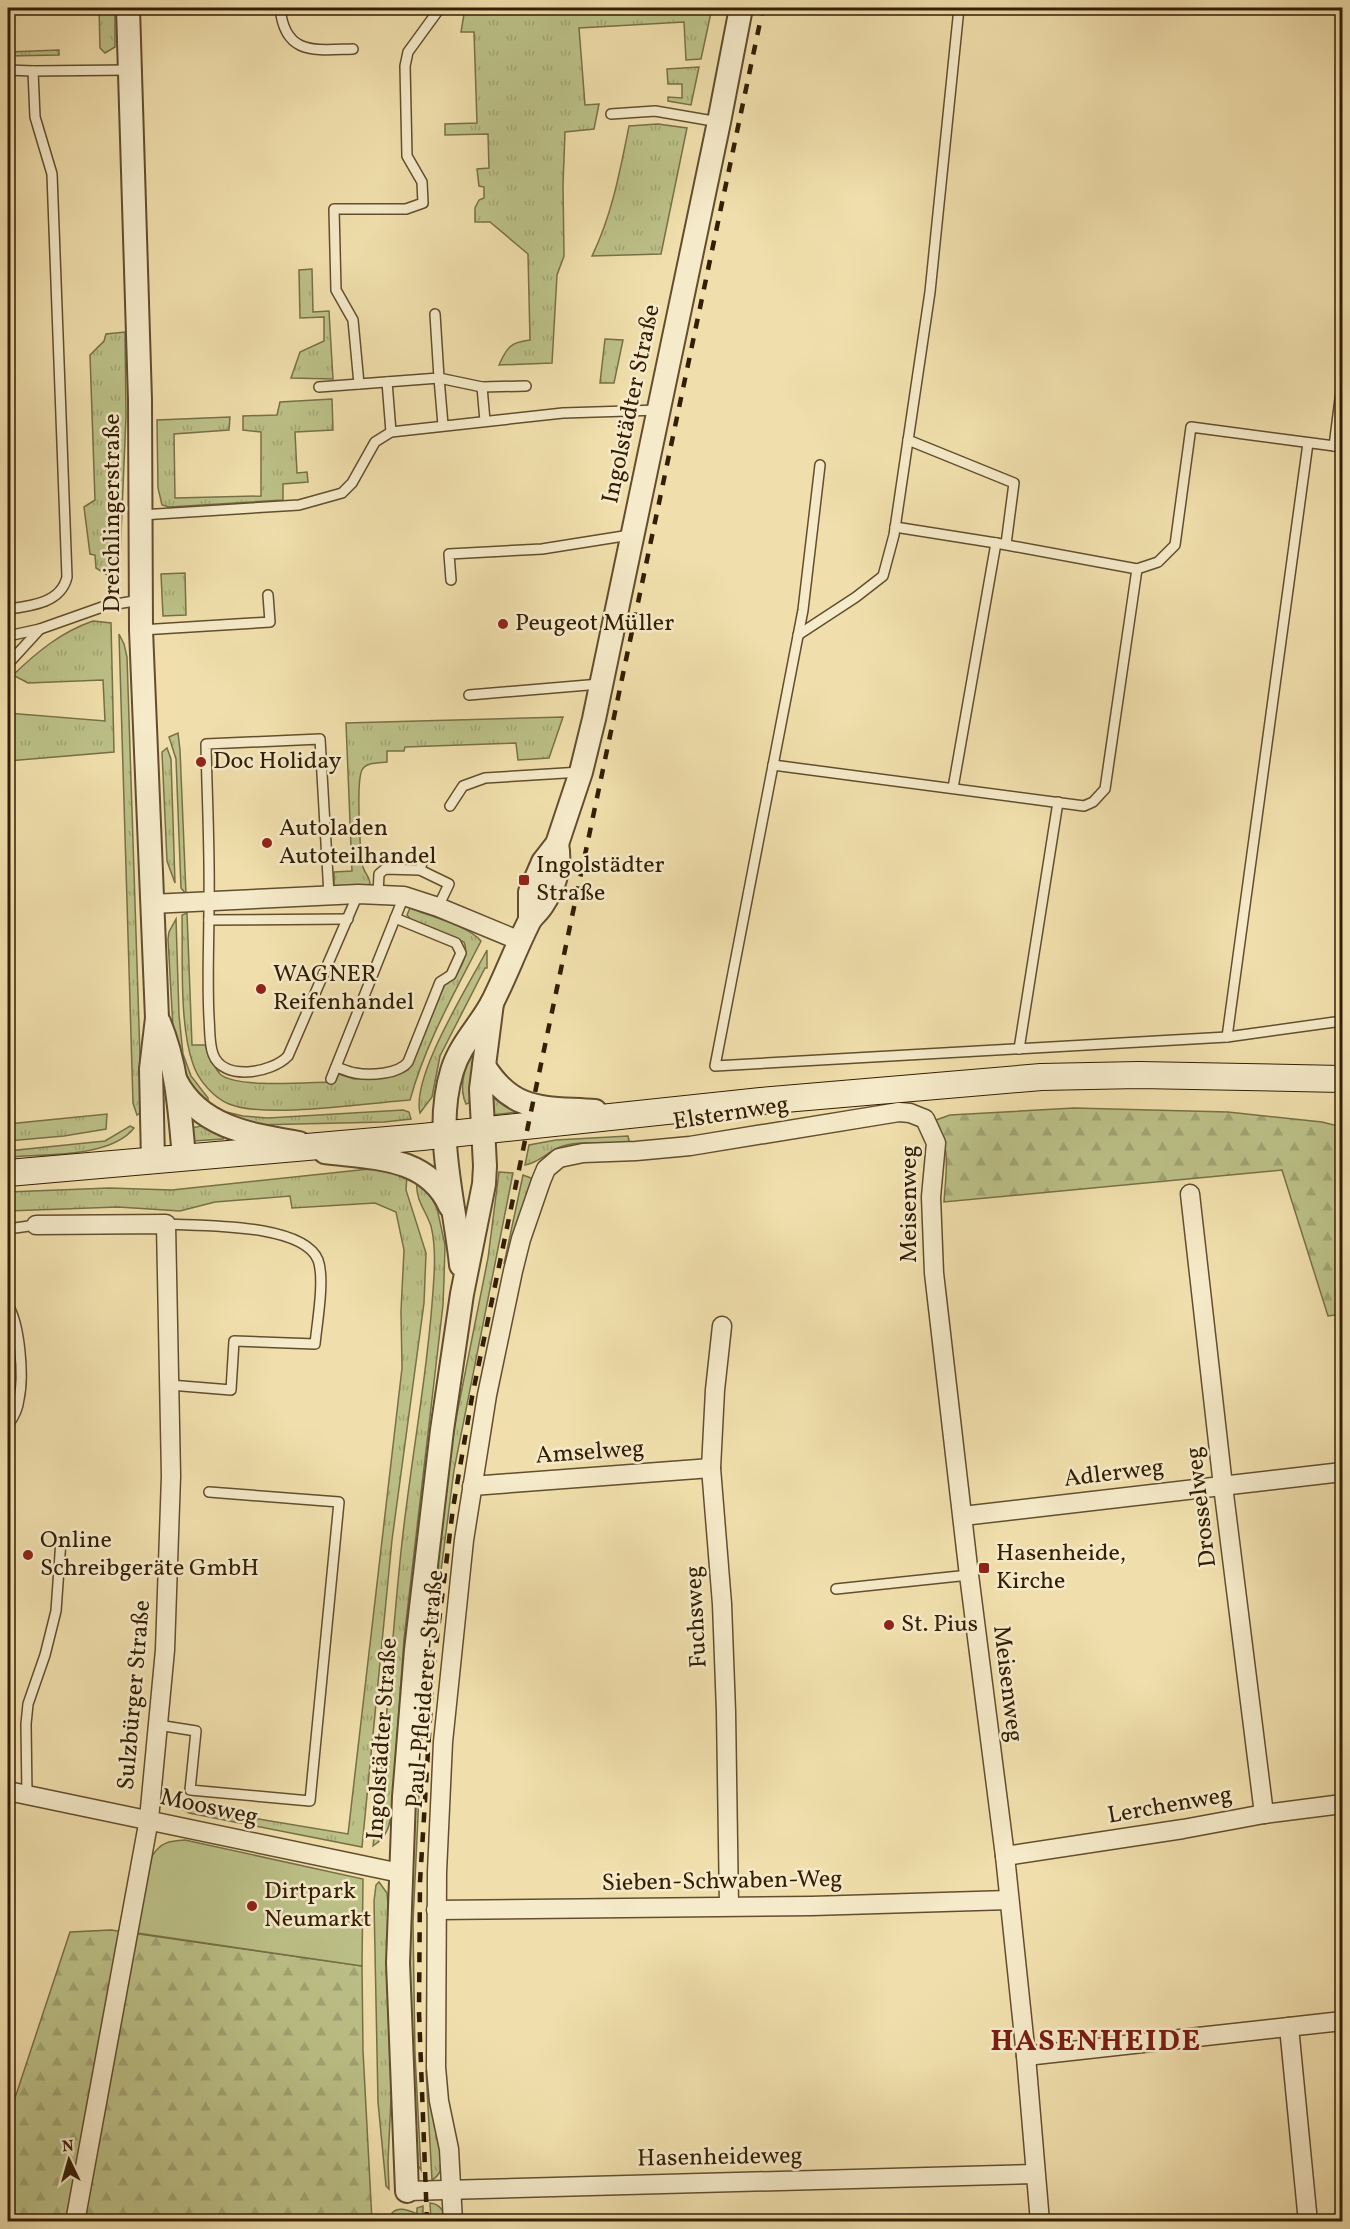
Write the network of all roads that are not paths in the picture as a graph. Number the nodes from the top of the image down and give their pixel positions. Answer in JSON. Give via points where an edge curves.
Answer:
{"nodes":[{"id":1,"x":128,"y":8,"type":"edge"},
{"id":2,"x":280,"y":8,"type":"edge"},
{"id":3,"x":440,"y":8,"type":"edge"},
{"id":4,"x":741,"y":8,"type":"edge"},
{"id":5,"x":959,"y":8,"type":"edge"},
{"id":6,"x":353,"y":49,"type":"dead end"},
{"id":7,"x":8,"y":69,"type":"edge"},
{"id":8,"x":129,"y":70,"type":"junction"},
{"id":9,"x":33,"y":71,"type":"junction"},
{"id":10,"x":611,"y":114,"type":"dead end"},
{"id":11,"x":719,"y":122,"type":"junction"},
{"id":12,"x":435,"y":314,"type":"dead end"},
{"id":13,"x":439,"y":378,"type":"junction"},
{"id":14,"x":387,"y":382,"type":"junction"},
{"id":15,"x":1342,"y":383,"type":"edge"},
{"id":16,"x":358,"y":384,"type":"junction"},
{"id":17,"x":526,"y":386,"type":"dead end"},
{"id":18,"x":319,"y":387,"type":"dead end"},
{"id":19,"x":482,"y":387,"type":"junction"},
{"id":20,"x":659,"y":410,"type":"junction"},
{"id":21,"x":485,"y":421,"type":"junction"},
{"id":22,"x":443,"y":425,"type":"junction"},
{"id":23,"x":391,"y":432,"type":"junction"},
{"id":24,"x":908,"y":440,"type":"junction"},
{"id":25,"x":1308,"y":443,"type":"junction"},
{"id":26,"x":1338,"y":447,"type":"edge"},
{"id":27,"x":820,"y":465,"type":"dead end"},
{"id":28,"x":141,"y":515,"type":"junction"},
{"id":29,"x":895,"y":527,"type":"junction"},
{"id":30,"x":633,"y":534,"type":"junction"},
{"id":31,"x":996,"y":543,"type":"junction"},
{"id":32,"x":1006,"y":544,"type":"junction"},
{"id":33,"x":1137,"y":569,"type":"junction"},
{"id":34,"x":451,"y":580,"type":"dead end"},
{"id":35,"x":268,"y":595,"type":"dead end"},
{"id":36,"x":140,"y":600,"type":"junction"},
{"id":37,"x":8,"y":609,"type":"edge"},
{"id":38,"x":40,"y":629,"type":"junction"},
{"id":39,"x":141,"y":630,"type":"junction"},
{"id":40,"x":798,"y":635,"type":"junction"},
{"id":41,"x":8,"y":636,"type":"edge"},
{"id":42,"x":8,"y":664,"type":"edge"},
{"id":43,"x":600,"y":684,"type":"junction"},
{"id":44,"x":469,"y":695,"type":"dead end"},
{"id":45,"x":773,"y":765,"type":"junction"},
{"id":46,"x":581,"y":772,"type":"junction"},
{"id":47,"x":952,"y":788,"type":"junction"},
{"id":48,"x":1058,"y":802,"type":"junction"},
{"id":49,"x":450,"y":806,"type":"dead end"},
{"id":50,"x":423,"y":859,"type":"dead end"},
{"id":51,"x":420,"y":870,"type":"junction"},
{"id":52,"x":358,"y":894,"type":"junction"},
{"id":53,"x":378,"y":894,"type":"junction"},
{"id":54,"x":329,"y":895,"type":"junction"},
{"id":55,"x":404,"y":896,"type":"junction"},
{"id":56,"x":209,"y":900,"type":"junction"},
{"id":57,"x":151,"y":904,"type":"junction"},
{"id":58,"x":438,"y":907,"type":"junction"},
{"id":59,"x":395,"y":918,"type":"junction"},
{"id":60,"x":348,"y":919,"type":"junction"},
{"id":61,"x":209,"y":920,"type":"junction"},
{"id":62,"x":520,"y":941,"type":"junction"},
{"id":63,"x":492,"y":1003,"type":"junction"},
{"id":64,"x":157,"y":1018,"type":"junction"},
{"id":65,"x":1342,"y":1021,"type":"edge"},
{"id":66,"x":1227,"y":1037,"type":"junction"},
{"id":67,"x":1019,"y":1049,"type":"junction"},
{"id":68,"x":484,"y":1066,"type":"junction"},
{"id":69,"x":336,"y":1067,"type":"junction"},
{"id":70,"x":1342,"y":1079,"type":"edge"},
{"id":71,"x":331,"y":1080,"type":"dead end"},
{"id":72,"x":176,"y":1081,"type":"junction"},
{"id":73,"x":630,"y":1115,"type":"junction"},
{"id":74,"x":925,"y":1119,"type":"joint"},
{"id":75,"x":483,"y":1131,"type":"junction"},
{"id":76,"x":445,"y":1135,"type":"junction"},
{"id":77,"x":331,"y":1146,"type":"junction"},
{"id":78,"x":294,"y":1149,"type":"junction"},
{"id":79,"x":184,"y":1158,"type":"junction"},
{"id":80,"x":153,"y":1161,"type":"junction"},
{"id":81,"x":546,"y":1170,"type":"joint"},
{"id":82,"x":8,"y":1173,"type":"edge"},
{"id":83,"x":1190,"y":1194,"type":"dead end"},
{"id":84,"x":453,"y":1213,"type":"junction"},
{"id":85,"x":166,"y":1224,"type":"junction"},
{"id":86,"x":36,"y":1225,"type":"joint"},
{"id":87,"x":8,"y":1229,"type":"edge"},
{"id":88,"x":462,"y":1294,"type":"junction"},
{"id":89,"x":8,"y":1305,"type":"edge"},
{"id":90,"x":722,"y":1326,"type":"dead end"},
{"id":91,"x":170,"y":1385,"type":"junction"},
{"id":92,"x":8,"y":1425,"type":"edge"},
{"id":93,"x":711,"y":1467,"type":"junction"},
{"id":94,"x":1342,"y":1472,"type":"edge"},
{"id":95,"x":472,"y":1486,"type":"junction"},
{"id":96,"x":1224,"y":1486,"type":"junction"},
{"id":97,"x":209,"y":1492,"type":"dead end"},
{"id":98,"x":963,"y":1516,"type":"junction"},
{"id":99,"x":61,"y":1540,"type":"dead end"},
{"id":100,"x":969,"y":1575,"type":"junction"},
{"id":101,"x":836,"y":1589,"type":"dead end"},
{"id":102,"x":158,"y":1725,"type":"junction"},
{"id":103,"x":8,"y":1791,"type":"edge"},
{"id":104,"x":27,"y":1795,"type":"junction"},
{"id":105,"x":1342,"y":1804,"type":"edge"},
{"id":106,"x":1264,"y":1814,"type":"junction"},
{"id":107,"x":149,"y":1819,"type":"junction"},
{"id":108,"x":1005,"y":1856,"type":"junction"},
{"id":109,"x":400,"y":1873,"type":"junction"},
{"id":110,"x":1009,"y":1900,"type":"junction"},
{"id":111,"x":729,"y":1906,"type":"junction"},
{"id":112,"x":436,"y":1910,"type":"junction"},
{"id":113,"x":1342,"y":2021,"type":"edge"},
{"id":114,"x":1289,"y":2027,"type":"junction"},
{"id":115,"x":1026,"y":2056,"type":"junction"},
{"id":116,"x":1035,"y":2174,"type":"junction"},
{"id":117,"x":452,"y":2190,"type":"junction"},
{"id":118,"x":407,"y":2191,"type":"joint"},
{"id":119,"x":75,"y":2222,"type":"edge"},
{"id":120,"x":453,"y":2222,"type":"edge"},
{"id":121,"x":1040,"y":2222,"type":"edge"},
{"id":122,"x":1308,"y":2222,"type":"edge"}],
"edges":[{"from":1,"to":8,"type":"street","name":"Dreichlingerstraße"},
{"from":2,"to":6,"type":"lane","via":[[285,32],[294,43],[318,50]]},
{"from":3,"to":16,"type":"lane","via":[[408,52],[405,66],[407,156],[422,182],[423,203],[406,209],[334,209],[336,290],[353,320]]},
{"from":4,"to":11,"type":"street","name":"Ingolstädter Straße"},
{"from":5,"to":24,"type":"lane","via":[[930,292]]},
{"from":7,"to":9,"type":"lane"},
{"from":8,"to":9,"type":"lane"},
{"from":8,"to":28,"type":"street","name":"Dreichlingerstraße"},
{"from":9,"to":37,"type":"lane","via":[[35,117],[52,174],[67,577],[65,586],[48,600]]},
{"from":10,"to":11,"type":"lane","via":[[655,111]]},
{"from":11,"to":20,"type":"street","name":"Ingolstädter Straße"},
{"from":12,"to":13,"type":"lane"},
{"from":13,"to":14,"type":"lane"},
{"from":13,"to":19,"type":"lane"},
{"from":13,"to":22,"type":"lane"},
{"from":14,"to":16,"type":"lane"},
{"from":14,"to":23,"type":"lane"},
{"from":15,"to":26,"type":"lane"},
{"from":16,"to":18,"type":"lane"},
{"from":17,"to":19,"type":"lane"},
{"from":19,"to":21,"type":"lane"},
{"from":20,"to":21,"type":"lane","via":[[563,413]]},
{"from":20,"to":30,"type":"street","name":"Ingolstädter Straße"},
{"from":21,"to":22,"type":"lane"},
{"from":22,"to":23,"type":"lane"},
{"from":23,"to":28,"type":"lane","via":[[375,442],[342,493],[321,500],[299,505]]},
{"from":24,"to":29,"type":"lane"},
{"from":24,"to":32,"type":"lane","via":[[1014,483]]},
{"from":25,"to":26,"type":"lane"},
{"from":25,"to":33,"type":"lane","via":[[1191,427],[1175,545],[1158,561]]},
{"from":25,"to":66,"type":"lane"},
{"from":27,"to":40,"type":"lane"},
{"from":28,"to":36,"type":"street","name":"Dreichlingerstraße"},
{"from":29,"to":31,"type":"lane"},
{"from":29,"to":40,"type":"lane","via":[[883,576]]},
{"from":30,"to":34,"type":"lane","via":[[551,548],[449,554]]},
{"from":30,"to":43,"type":"street","name":"Ingolstädter Straße"},
{"from":31,"to":32,"type":"lane"},
{"from":31,"to":47,"type":"lane"},
{"from":32,"to":33,"type":"lane"},
{"from":33,"to":48,"type":"lane","via":[[1105,789],[1084,806]]},
{"from":35,"to":39,"type":"lane","via":[[270,622]]},
{"from":36,"to":38,"type":"lane","via":[[105,606]]},
{"from":36,"to":39,"type":"street","name":"Dreichlingerstraße"},
{"from":38,"to":41,"type":"lane"},
{"from":38,"to":42,"type":"lane"},
{"from":39,"to":57,"type":"street","name":"Dreichlingerstraße"},
{"from":40,"to":45,"type":"lane"},
{"from":43,"to":44,"type":"lane"},
{"from":43,"to":46,"type":"street","name":"Ingolstädter Straße"},
{"from":45,"to":47,"type":"lane"},
{"from":45,"to":67,"type":"lane","via":[[715,1066]]},
{"from":46,"to":49,"type":"lane","via":[[485,778],[463,786]]},
{"from":46,"to":62,"type":"street","name":"Ingolstädter Straße","via":[[557,844],[543,862],[532,887],[530,919]]},
{"from":47,"to":48,"type":"lane"},
{"from":48,"to":67,"type":"lane"},
{"from":50,"to":51,"type":"lane"},
{"from":51,"to":53,"type":"lane","via":[[385,869],[379,874]]},
{"from":51,"to":58,"type":"lane","via":[[449,884]]},
{"from":52,"to":53,"type":"street"},
{"from":52,"to":54,"type":"street"},
{"from":52,"to":60,"type":"lane"},
{"from":53,"to":55,"type":"street"},
{"from":54,"to":56,"type":"street"},
{"from":54,"to":56,"type":"lane","via":[[320,739],[206,744]]},
{"from":55,"to":58,"type":"street"},
{"from":55,"to":59,"type":"lane"},
{"from":56,"to":57,"type":"street"},
{"from":56,"to":61,"type":"lane"},
{"from":57,"to":64,"type":"street","name":"Dreichlingerstraße"},
{"from":58,"to":62,"type":"street"},
{"from":59,"to":69,"type":"lane"},
{"from":59,"to":69,"type":"lane","via":[[456,943],[461,953],[451,975],[440,982],[403,1068],[356,1074]]},
{"from":60,"to":61,"type":"lane"},
{"from":60,"to":61,"type":"lane","via":[[288,1056],[268,1069],[254,1071],[225,1068],[213,1054],[208,991]]},
{"from":62,"to":63,"type":"street","name":"Ingolstädter Straße"},
{"from":63,"to":68,"type":"street","name":"Ingolstädter Straße"},
{"from":63,"to":76,"type":"street","name":"Ingolstädter Straße","via":[[456,1059],[445,1098]]},
{"from":64,"to":72,"type":"street","name":"Dreichlingerstraße"},
{"from":64,"to":80,"type":"street","name":"Dreichlingerstraße","via":[[151,1069]]},
{"from":65,"to":66,"type":"lane"},
{"from":66,"to":67,"type":"lane"},
{"from":68,"to":73,"type":"street","via":[[503,1091],[520,1102]]},
{"from":68,"to":75,"type":"street","name":"Ingolstädter Straße"},
{"from":69,"to":71,"type":"lane"},
{"from":70,"to":73,"type":"main road","via":[[1041,1077]]},
{"from":72,"to":77,"type":"street","via":[[192,1103],[223,1125],[273,1139]]},
{"from":72,"to":79,"type":"street","name":"Dreichlingerstraße"},
{"from":73,"to":75,"type":"main road"},
{"from":74,"to":81,"type":"street","name":"Elsternweg","via":[[891,1112],[690,1146],[583,1153],[558,1158]]},
{"from":74,"to":98,"type":"street","name":"Meisenweg","via":[[936,1143],[931,1197],[934,1274]]},
{"from":75,"to":76,"type":"main road"},
{"from":75,"to":88,"type":"street","name":"Ingolstädter Straße","via":[[484,1184]]},
{"from":76,"to":77,"type":"main road"},
{"from":76,"to":84,"type":"street","name":"Ingolstädter Straße"},
{"from":77,"to":78,"type":"main road"},
{"from":78,"to":79,"type":"main road"},
{"from":78,"to":84,"type":"street","via":[[404,1164],[436,1183]]},
{"from":79,"to":80,"type":"main road"},
{"from":80,"to":82,"type":"main road"},
{"from":81,"to":95,"type":"street","name":"Paul-Pfleiderer-Straße","via":[[513,1271]]},
{"from":83,"to":96,"type":"street","name":"Drosselweg"},
{"from":84,"to":88,"type":"street","name":"Ingolstädter Straße"},
{"from":85,"to":86,"type":"street"},
{"from":85,"to":91,"type":"street","name":"Sulzbürger Straße"},
{"from":85,"to":91,"type":"lane","via":[[285,1235],[307,1245],[318,1259],[321,1273],[315,1344],[234,1341],[231,1390]]},
{"from":86,"to":87,"type":"lane"},
{"from":88,"to":109,"type":"street","name":"Ingolstädter Straße","via":[[423,1579]]},
{"from":89,"to":92,"type":"lane","via":[[18,1337],[20,1377],[20,1398]]},
{"from":90,"to":93,"type":"street","name":"Fuchsweg"},
{"from":91,"to":102,"type":"street","name":"Sulzbürger Straße","via":[[170,1535]]},
{"from":93,"to":95,"type":"street","name":"Amselweg"},
{"from":93,"to":111,"type":"street","name":"Fuchsweg","via":[[722,1604]]},
{"from":94,"to":96,"type":"street","name":"Adlerweg"},
{"from":95,"to":112,"type":"street","name":"Paul-Pfleiderer-Straße","via":[[443,1742]]},
{"from":96,"to":98,"type":"street","name":"Adlerweg"},
{"from":96,"to":106,"type":"street","name":"Drosselweg"},
{"from":97,"to":102,"type":"lane","via":[[339,1502],[310,1802],[190,1790],[196,1731]]},
{"from":98,"to":100,"type":"street","name":"Meisenweg"},
{"from":99,"to":104,"type":"lane","via":[[56,1611],[28,1704]]},
{"from":100,"to":101,"type":"lane"},
{"from":100,"to":108,"type":"street","name":"Meisenweg"},
{"from":102,"to":107,"type":"street","name":"Sulzbürger Straße"},
{"from":103,"to":104,"type":"street","name":"Moosweg"},
{"from":104,"to":107,"type":"street","name":"Moosweg"},
{"from":105,"to":106,"type":"street","name":"Lerchenweg"},
{"from":106,"to":108,"type":"street","name":"Lerchenweg"},
{"from":107,"to":109,"type":"street","name":"Moosweg"},
{"from":107,"to":119,"type":"street","name":"Sulzbürger Straße"},
{"from":108,"to":110,"type":"street","name":"Meisenweg"},
{"from":109,"to":118,"type":"street","name":"Ingolstädter Straße","via":[[399,2010]]},
{"from":110,"to":111,"type":"street","name":"Sieben-Schwaben-Weg"},
{"from":110,"to":115,"type":"street","name":"Meisenweg"},
{"from":111,"to":112,"type":"street","name":"Sieben-Schwaben-Weg"},
{"from":112,"to":117,"type":"street","name":"Paul-Pfleiderer-Straße","via":[[436,2067]]},
{"from":113,"to":114,"type":"street"},
{"from":114,"to":115,"type":"street"},
{"from":114,"to":122,"type":"street"},
{"from":115,"to":116,"type":"street","name":"Meisenweg"},
{"from":116,"to":117,"type":"street","name":"Hasenheideweg"},
{"from":116,"to":121,"type":"street","name":"Meisenweg"},
{"from":117,"to":118,"type":"street","name":"Hasenheideweg"},
{"from":117,"to":120,"type":"street","name":"Paul-Pfleiderer-Straße"}]}
